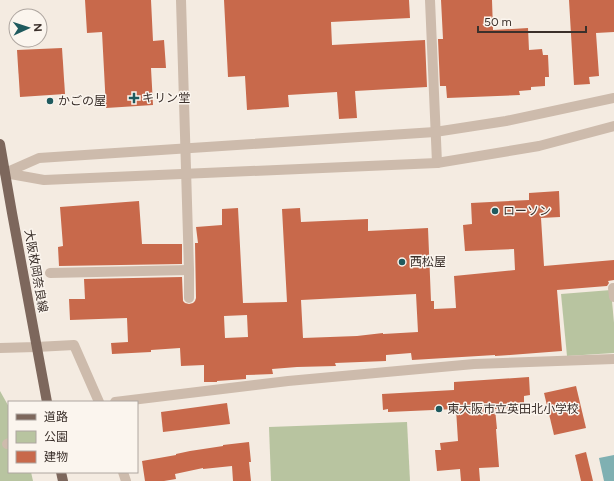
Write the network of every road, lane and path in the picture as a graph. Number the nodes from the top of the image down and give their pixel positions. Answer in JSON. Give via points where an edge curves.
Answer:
{"nodes":[{"id":1,"x":181,"y":0,"type":"edge"},
{"id":2,"x":430,"y":0,"type":"edge"},
{"id":3,"x":614,"y":98,"type":"edge"},
{"id":4,"x":614,"y":126,"type":"edge"},
{"id":5,"x":435,"y":132,"type":"junction"},
{"id":6,"x":0,"y":144,"type":"edge"},
{"id":7,"x":185,"y":149,"type":"junction"},
{"id":8,"x":438,"y":163,"type":"junction"},
{"id":9,"x":5,"y":173,"type":"junction"},
{"id":10,"x":186,"y":174,"type":"junction"},
{"id":11,"x":189,"y":270,"type":"junction"},
{"id":12,"x":50,"y":273,"type":"dead end"},
{"id":13,"x":614,"y":288,"type":"edge"},
{"id":14,"x":614,"y":297,"type":"edge"},
{"id":15,"x":189,"y":298,"type":"dead end"},
{"id":16,"x":36,"y":347,"type":"junction"},
{"id":17,"x":0,"y":348,"type":"edge"},
{"id":18,"x":614,"y":359,"type":"edge"},
{"id":19,"x":47,"y":401,"type":"edge"},
{"id":20,"x":99,"y":401,"type":"edge"},
{"id":21,"x":123,"y":401,"type":"edge"}],
"edges":[{"from":1,"to":7,"type":"street"},
{"from":2,"to":5,"type":"street"},
{"from":3,"to":5,"type":"street","via":[[506,122]]},
{"from":4,"to":8,"type":"street","via":[[539,146]]},
{"from":5,"to":7,"type":"street"},
{"from":5,"to":8,"type":"street"},
{"from":6,"to":9,"type":"main road","name":"大阪枚岡奈良線"},
{"from":7,"to":9,"type":"street","via":[[39,158]]},
{"from":7,"to":10,"type":"street"},
{"from":8,"to":10,"type":"street"},
{"from":9,"to":10,"type":"street","via":[[44,180]]},
{"from":9,"to":16,"type":"main road","name":"大阪枚岡奈良線"},
{"from":10,"to":11,"type":"street"},
{"from":11,"to":12,"type":"street"},
{"from":11,"to":15,"type":"street"},
{"from":13,"to":14,"type":"street"},
{"from":16,"to":17,"type":"street"},
{"from":16,"to":19,"type":"main road","name":"大阪枚岡奈良線"},
{"from":16,"to":20,"type":"street","via":[[74,345]]},
{"from":18,"to":21,"type":"street","via":[[474,364],[288,381]]}]}
